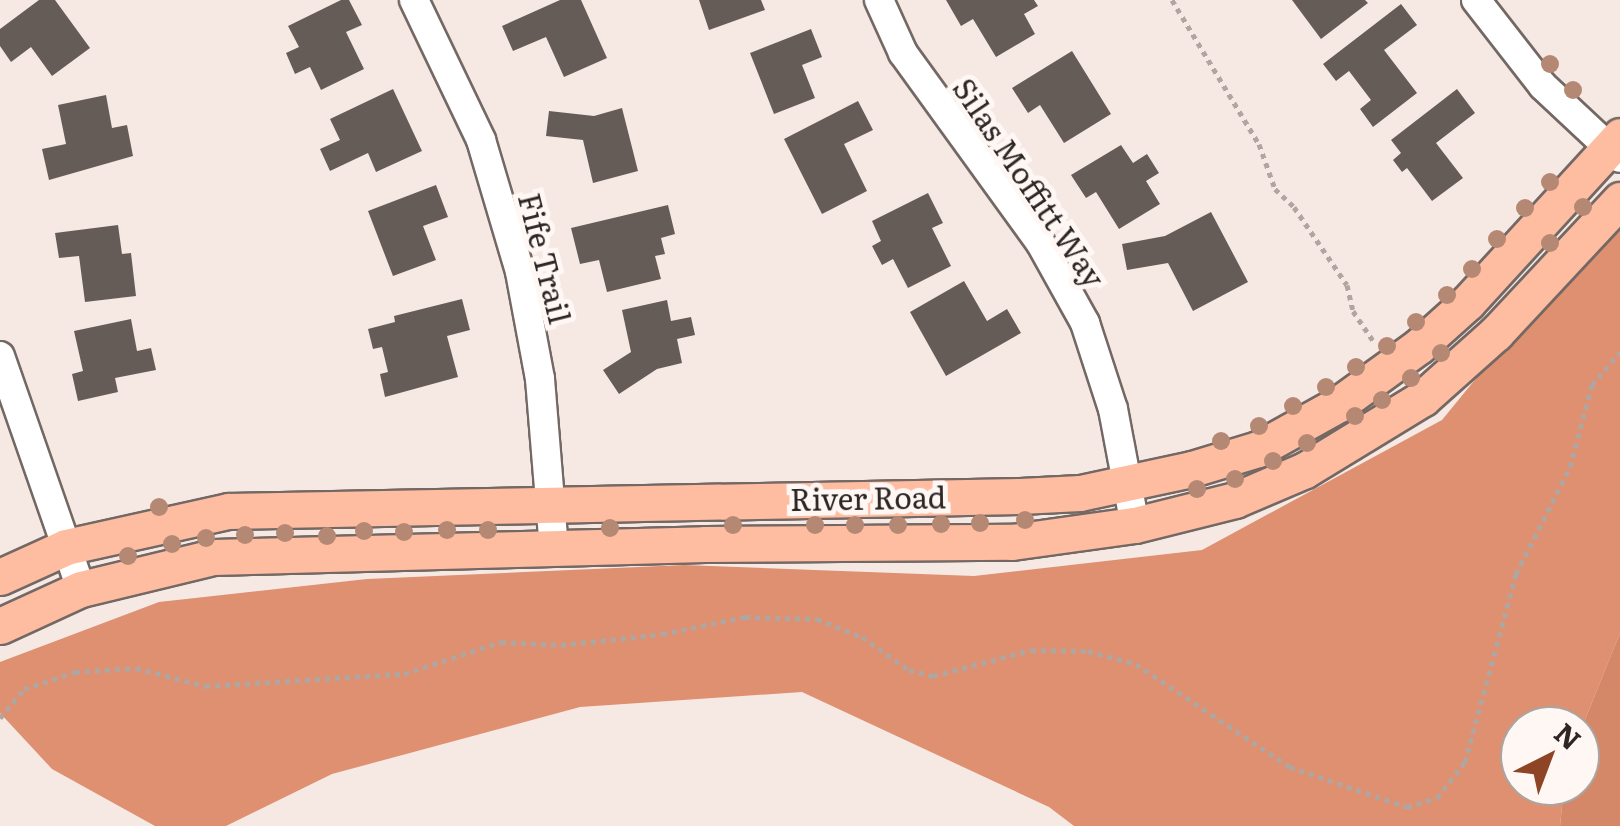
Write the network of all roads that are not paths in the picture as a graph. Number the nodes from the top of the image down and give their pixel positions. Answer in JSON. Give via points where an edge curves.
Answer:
{"nodes":[{"id":1,"x":414,"y":0,"type":"edge"},
{"id":2,"x":879,"y":0,"type":"edge"},
{"id":3,"x":1476,"y":0,"type":"edge"},
{"id":4,"x":1616,"y":147,"type":"edge"},
{"id":5,"x":1620,"y":200,"type":"edge"},
{"id":6,"x":0,"y":356,"type":"edge"},
{"id":7,"x":8,"y":412,"type":"edge"},
{"id":8,"x":1127,"y":484,"type":"junction"},
{"id":9,"x":551,"y":503,"type":"junction"},
{"id":10,"x":1135,"y":526,"type":"junction"},
{"id":11,"x":66,"y":546,"type":"junction"},
{"id":12,"x":554,"y":548,"type":"junction"},
{"id":13,"x":0,"y":576,"type":"edge"},
{"id":14,"x":81,"y":590,"type":"junction"},
{"id":15,"x":0,"y":626,"type":"edge"}],
"edges":[{"from":1,"to":9,"type":"street","name":"Fife Trail","via":[[481,140],[520,272],[540,380]]},
{"from":2,"to":8,"type":"street","name":"Silas Moffitt Way","via":[[903,53],[1040,242],[1085,322],[1104,374]]},
{"from":3,"to":4,"type":"street","via":[[1543,86]]},
{"from":4,"to":8,"type":"main road","name":"River Road","via":[[1468,302],[1366,386],[1258,449]]},
{"from":5,"to":10,"type":"main road","name":"River Road","via":[[1496,334],[1423,398],[1365,437],[1236,500]]},
{"from":6,"to":7,"type":"street"},
{"from":7,"to":11,"type":"street"},
{"from":8,"to":9,"type":"main road","name":"River Road","via":[[1020,496]]},
{"from":8,"to":10,"type":"street","name":"Silas Moffitt Way"},
{"from":9,"to":11,"type":"main road","name":"River Road","via":[[228,512]]},
{"from":9,"to":12,"type":"street","name":"Fife Trail"},
{"from":10,"to":12,"type":"main road","name":"River Road","via":[[1012,542]]},
{"from":11,"to":13,"type":"main road","name":"River Road"},
{"from":11,"to":14,"type":"street"},
{"from":12,"to":14,"type":"main road","name":"River Road","via":[[213,558]]},
{"from":14,"to":15,"type":"main road","name":"River Road"}]}
